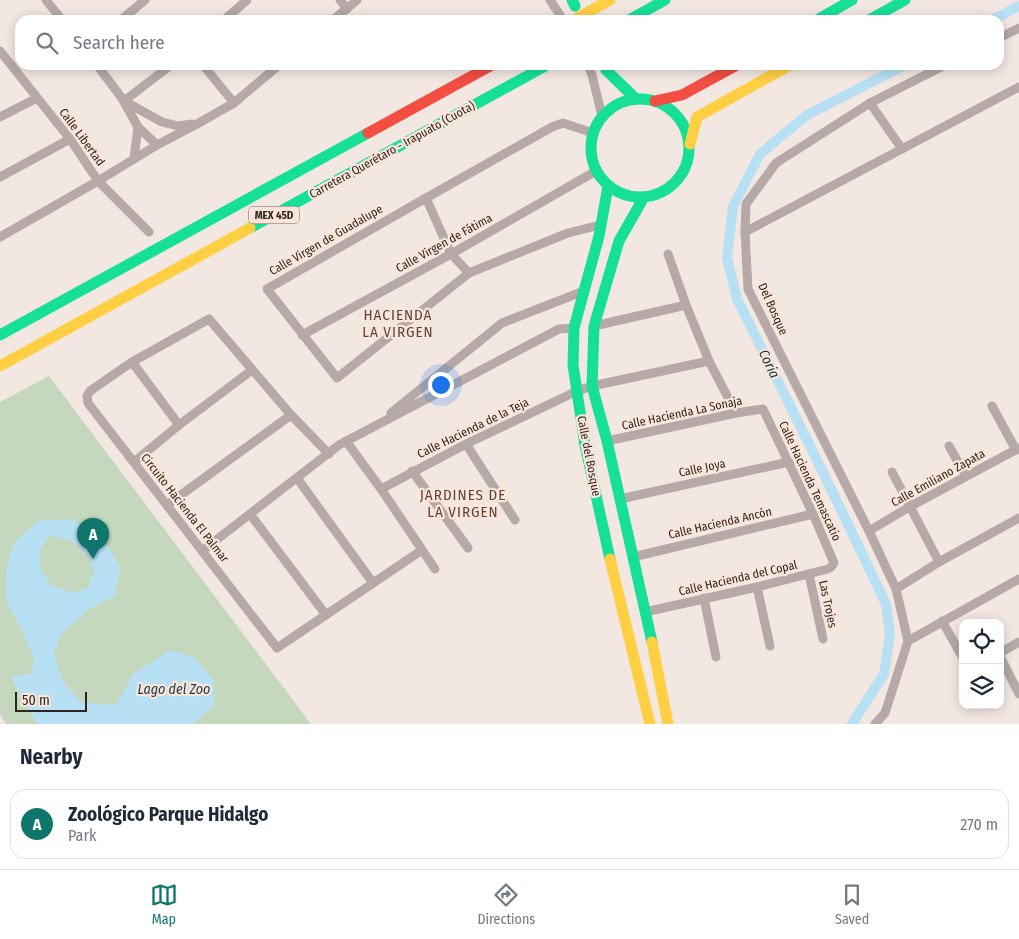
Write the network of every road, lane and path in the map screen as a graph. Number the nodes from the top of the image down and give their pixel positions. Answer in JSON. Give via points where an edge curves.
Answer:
{"nodes":[{"id":1,"x":46,"y":0,"type":"edge"},
{"id":2,"x":145,"y":0,"type":"edge"},
{"id":3,"x":247,"y":0,"type":"edge"},
{"id":4,"x":340,"y":0,"type":"edge"},
{"id":5,"x":357,"y":0,"type":"edge"},
{"id":6,"x":550,"y":0,"type":"edge"},
{"id":7,"x":610,"y":0,"type":"edge"},
{"id":8,"x":665,"y":0,"type":"edge"},
{"id":9,"x":852,"y":0,"type":"edge"},
{"id":10,"x":905,"y":0,"type":"edge"},
{"id":11,"x":347,"y":9,"type":"junction"},
{"id":12,"x":58,"y":15,"type":"edge"},
{"id":13,"x":127,"y":15,"type":"edge"},
{"id":14,"x":230,"y":15,"type":"edge"},
{"id":15,"x":339,"y":15,"type":"edge"},
{"id":16,"x":560,"y":15,"type":"dead end"},
{"id":17,"x":583,"y":15,"type":"edge"},
{"id":18,"x":638,"y":15,"type":"edge"},
{"id":19,"x":826,"y":15,"type":"edge"},
{"id":20,"x":879,"y":15,"type":"edge"},
{"id":21,"x":1019,"y":28,"type":"edge"},
{"id":22,"x":1004,"y":36,"type":"edge"},
{"id":23,"x":0,"y":51,"type":"edge"},
{"id":24,"x":101,"y":70,"type":"edge"},
{"id":25,"x":164,"y":70,"type":"edge"},
{"id":26,"x":208,"y":70,"type":"edge"},
{"id":27,"x":273,"y":70,"type":"edge"},
{"id":28,"x":483,"y":70,"type":"edge"},
{"id":29,"x":538,"y":70,"type":"edge"},
{"id":30,"x":590,"y":70,"type":"edge"},
{"id":31,"x":606,"y":70,"type":"edge"},
{"id":32,"x":727,"y":70,"type":"edge"},
{"id":33,"x":781,"y":70,"type":"edge"},
{"id":34,"x":935,"y":70,"type":"edge"},
{"id":35,"x":1019,"y":87,"type":"edge"},
{"id":36,"x":37,"y":98,"type":"junction"},
{"id":37,"x":636,"y":99,"type":"junction"},
{"id":38,"x":124,"y":101,"type":"junction"},
{"id":39,"x":655,"y":101,"type":"junction"},
{"id":40,"x":234,"y":103,"type":"junction"},
{"id":41,"x":870,"y":103,"type":"junction"},
{"id":42,"x":602,"y":116,"type":"junction"},
{"id":43,"x":0,"y":117,"type":"edge"},
{"id":44,"x":198,"y":124,"type":"junction"},
{"id":45,"x":138,"y":127,"type":"junction"},
{"id":46,"x":593,"y":133,"type":"junction"},
{"id":47,"x":70,"y":139,"type":"junction"},
{"id":48,"x":690,"y":144,"type":"junction"},
{"id":49,"x":157,"y":145,"type":"junction"},
{"id":50,"x":902,"y":149,"type":"junction"},
{"id":51,"x":134,"y":159,"type":"junction"},
{"id":52,"x":596,"y":171,"type":"junction"},
{"id":53,"x":0,"y":177,"type":"edge"},
{"id":54,"x":98,"y":181,"type":"junction"},
{"id":55,"x":608,"y":186,"type":"junction"},
{"id":56,"x":644,"y":197,"type":"junction"},
{"id":57,"x":426,"y":198,"type":"junction"},
{"id":58,"x":600,"y":225,"type":"junction"},
{"id":59,"x":149,"y":232,"type":"dead end"},
{"id":60,"x":745,"y":232,"type":"junction"},
{"id":61,"x":0,"y":237,"type":"edge"},
{"id":62,"x":450,"y":254,"type":"junction"},
{"id":63,"x":668,"y":254,"type":"dead end"},
{"id":64,"x":469,"y":273,"type":"junction"},
{"id":65,"x":584,"y":291,"type":"junction"},
{"id":66,"x":686,"y":306,"type":"junction"},
{"id":67,"x":594,"y":326,"type":"junction"},
{"id":68,"x":574,"y":328,"type":"junction"},
{"id":69,"x":0,"y":335,"type":"edge"},
{"id":70,"x":302,"y":335,"type":"junction"},
{"id":71,"x":709,"y":360,"type":"junction"},
{"id":72,"x":132,"y":362,"type":"junction"},
{"id":73,"x":0,"y":366,"type":"edge"},
{"id":74,"x":252,"y":370,"type":"junction"},
{"id":75,"x":592,"y":386,"type":"junction"},
{"id":76,"x":577,"y":391,"type":"junction"},
{"id":77,"x":992,"y":406,"type":"dead end"},
{"id":78,"x":763,"y":409,"type":"joint"},
{"id":79,"x":736,"y":413,"type":"junction"},
{"id":80,"x":291,"y":415,"type":"junction"},
{"id":81,"x":179,"y":425,"type":"junction"},
{"id":82,"x":376,"y":426,"type":"junction"},
{"id":83,"x":346,"y":441,"type":"junction"},
{"id":84,"x":607,"y":441,"type":"junction"},
{"id":85,"x":466,"y":444,"type":"junction"},
{"id":86,"x":949,"y":446,"type":"dead end"},
{"id":87,"x":1018,"y":449,"type":"edge"},
{"id":88,"x":329,"y":454,"type":"junction"},
{"id":89,"x":134,"y":462,"type":"junction"},
{"id":90,"x":789,"y":462,"type":"junction"},
{"id":91,"x":412,"y":471,"type":"junction"},
{"id":92,"x":892,"y":472,"type":"dead end"},
{"id":93,"x":966,"y":476,"type":"junction"},
{"id":94,"x":297,"y":478,"type":"junction"},
{"id":95,"x":381,"y":488,"type":"junction"},
{"id":96,"x":620,"y":499,"type":"junction"},
{"id":97,"x":167,"y":505,"type":"junction"},
{"id":98,"x":911,"y":506,"type":"junction"},
{"id":99,"x":250,"y":514,"type":"junction"},
{"id":100,"x":813,"y":514,"type":"junction"},
{"id":101,"x":1019,"y":518,"type":"edge"},
{"id":102,"x":514,"y":520,"type":"dead end"},
{"id":103,"x":869,"y":531,"type":"junction"},
{"id":104,"x":468,"y":548,"type":"dead end"},
{"id":105,"x":422,"y":550,"type":"junction"},
{"id":106,"x":202,"y":551,"type":"junction"},
{"id":107,"x":633,"y":557,"type":"junction"},
{"id":108,"x":939,"y":562,"type":"junction"},
{"id":109,"x":834,"y":563,"type":"joint"},
{"id":110,"x":436,"y":570,"type":"dead end"},
{"id":111,"x":809,"y":574,"type":"junction"},
{"id":112,"x":1019,"y":579,"type":"edge"},
{"id":113,"x":374,"y":583,"type":"junction"},
{"id":114,"x":757,"y":587,"type":"junction"},
{"id":115,"x":896,"y":589,"type":"junction"},
{"id":116,"x":704,"y":598,"type":"junction"},
{"id":117,"x":645,"y":612,"type":"junction"},
{"id":118,"x":326,"y":615,"type":"junction"},
{"id":119,"x":942,"y":621,"type":"junction"},
{"id":120,"x":823,"y":639,"type":"dead end"},
{"id":121,"x":908,"y":641,"type":"junction"},
{"id":122,"x":1019,"y":642,"type":"edge"},
{"id":123,"x":770,"y":646,"type":"dead end"},
{"id":124,"x":959,"y":651,"type":"edge"},
{"id":125,"x":1004,"y":651,"type":"edge"},
{"id":126,"x":716,"y":657,"type":"dead end"},
{"id":127,"x":1004,"y":662,"type":"edge"},
{"id":128,"x":1019,"y":694,"type":"edge"},
{"id":129,"x":650,"y":724,"type":"edge"},
{"id":130,"x":668,"y":724,"type":"edge"},
{"id":131,"x":875,"y":724,"type":"edge"}],
"edges":[{"from":1,"to":12,"type":"street"},
{"from":2,"to":13,"type":"street"},
{"from":3,"to":14,"type":"street"},
{"from":4,"to":11,"type":"street"},
{"from":5,"to":11,"type":"street"},
{"from":6,"to":16,"type":"street"},
{"from":7,"to":17,"type":"main road"},
{"from":8,"to":18,"type":"main road"},
{"from":9,"to":19,"type":"main road"},
{"from":10,"to":20,"type":"main road"},
{"from":11,"to":15,"type":"street"},
{"from":21,"to":22,"type":"street"},
{"from":23,"to":36,"type":"street","name":"Calle Libertad"},
{"from":24,"to":38,"type":"street"},
{"from":25,"to":38,"type":"street"},
{"from":26,"to":40,"type":"street"},
{"from":27,"to":40,"type":"street"},
{"from":28,"to":69,"type":"main road","number":"MEX 45D"},
{"from":29,"to":73,"type":"main road","name":"Carretera Querétaro - Irapuato (Cuota)","number":"MEX 45D"},
{"from":30,"to":42,"type":"street"},
{"from":31,"to":37,"type":"main road"},
{"from":32,"to":39,"type":"main road","via":[[682,95]]},
{"from":33,"to":48,"type":"main road","via":[[697,117]]},
{"from":34,"to":41,"type":"street","name":"Del Bosque"},
{"from":35,"to":50,"type":"street"},
{"from":36,"to":43,"type":"street"},
{"from":36,"to":47,"type":"street","name":"Calle Libertad"},
{"from":37,"to":39,"type":"main road"},
{"from":37,"to":42,"type":"main road","via":[[617,104]]},
{"from":38,"to":44,"type":"street","via":[[162,122],[178,126]]},
{"from":38,"to":45,"type":"street"},
{"from":39,"to":48,"type":"main road","via":[[672,110],[684,125]]},
{"from":40,"to":44,"type":"street"},
{"from":41,"to":50,"type":"street"},
{"from":41,"to":60,"type":"street","name":"Del Bosque","via":[[776,163],[746,204]]},
{"from":42,"to":46,"type":"main road"},
{"from":44,"to":49,"type":"street"},
{"from":45,"to":49,"type":"street"},
{"from":45,"to":51,"type":"street"},
{"from":46,"to":52,"type":"main road","via":[[591,152]]},
{"from":46,"to":57,"type":"street","via":[[563,123],[552,127]]},
{"from":47,"to":53,"type":"street"},
{"from":47,"to":54,"type":"street","name":"Calle Libertad"},
{"from":48,"to":56,"type":"main road","via":[[687,163],[678,180],[663,192]]},
{"from":49,"to":51,"type":"street"},
{"from":50,"to":60,"type":"street"},
{"from":51,"to":54,"type":"street"},
{"from":52,"to":55,"type":"main road"},
{"from":52,"to":62,"type":"street","name":"Calle Virgen de Fátima"},
{"from":54,"to":59,"type":"street","name":"Calle Libertad"},
{"from":54,"to":61,"type":"street"},
{"from":55,"to":56,"type":"main road","via":[[625,195]]},
{"from":55,"to":58,"type":"main road","name":"Calle del Bosque"},
{"from":56,"to":67,"type":"main road","name":"Calle del Bosque","via":[[620,241]]},
{"from":57,"to":62,"type":"street"},
{"from":57,"to":70,"type":"street","name":"Calle Virgen de Guadalupe","via":[[267,289]]},
{"from":58,"to":64,"type":"street","name":"Calle Virgen de Guadalupe","via":[[568,233]]},
{"from":58,"to":65,"type":"main road","name":"Calle del Bosque"},
{"from":60,"to":103,"type":"street","name":"Del Bosque","via":[[748,289]]},
{"from":62,"to":64,"type":"street"},
{"from":62,"to":70,"type":"street","name":"Calle Virgen de Fátima"},
{"from":63,"to":66,"type":"street"},
{"from":64,"to":70,"type":"street","name":"Calle Virgen de Guadalupe","via":[[337,378]]},
{"from":65,"to":68,"type":"main road","name":"Calle del Bosque"},
{"from":65,"to":82,"type":"street","via":[[502,323]]},
{"from":66,"to":67,"type":"street"},
{"from":66,"to":71,"type":"street"},
{"from":67,"to":75,"type":"main road","name":"Calle del Bosque"},
{"from":68,"to":76,"type":"main road","name":"Calle del Bosque","via":[[573,365]]},
{"from":68,"to":82,"type":"street","via":[[559,329]]},
{"from":71,"to":75,"type":"street","name":"Calle Hacienda de la Teja"},
{"from":71,"to":79,"type":"street"},
{"from":72,"to":74,"type":"street","name":"Circuito Hacienda El Palmar","via":[[209,319]]},
{"from":72,"to":81,"type":"street"},
{"from":72,"to":89,"type":"street","name":"Circuito Hacienda El Palmar","via":[[87,396],[88,403]]},
{"from":74,"to":80,"type":"street","name":"Circuito Hacienda El Palmar"},
{"from":74,"to":81,"type":"street"},
{"from":75,"to":76,"type":"street","name":"Calle Hacienda de la Teja"},
{"from":75,"to":84,"type":"main road","name":"Calle del Bosque"},
{"from":76,"to":85,"type":"street","name":"Calle Hacienda de la Teja"},
{"from":76,"to":129,"type":"main road","name":"Calle del Bosque","via":[[585,445],[612,569]]},
{"from":77,"to":87,"type":"street"},
{"from":78,"to":79,"type":"street","name":"Calle Hacienda La Sonaja"},
{"from":78,"to":90,"type":"street","name":"Calle Hacienda Temascatio"},
{"from":79,"to":84,"type":"street","name":"Calle Hacienda La Sonaja"},
{"from":80,"to":88,"type":"street","name":"Circuito Hacienda El Palmar"},
{"from":80,"to":97,"type":"street"},
{"from":81,"to":89,"type":"street"},
{"from":82,"to":83,"type":"street"},
{"from":83,"to":88,"type":"street"},
{"from":83,"to":95,"type":"street"},
{"from":84,"to":96,"type":"main road","name":"Calle del Bosque"},
{"from":85,"to":91,"type":"street","name":"Calle Hacienda de la Teja"},
{"from":85,"to":102,"type":"street"},
{"from":86,"to":93,"type":"street"},
{"from":87,"to":93,"type":"street","name":"Calle Emiliano Zapata"},
{"from":88,"to":94,"type":"street"},
{"from":89,"to":97,"type":"street","name":"Circuito Hacienda El Palmar"},
{"from":90,"to":96,"type":"street","name":"Calle Joya"},
{"from":90,"to":100,"type":"street","name":"Calle Hacienda Temascatio"},
{"from":91,"to":95,"type":"street","name":"Calle Hacienda de la Teja"},
{"from":91,"to":104,"type":"street"},
{"from":92,"to":98,"type":"street"},
{"from":93,"to":98,"type":"street","name":"Calle Emiliano Zapata"},
{"from":94,"to":99,"type":"street"},
{"from":94,"to":113,"type":"street"},
{"from":95,"to":105,"type":"street"},
{"from":96,"to":107,"type":"main road","name":"Calle del Bosque"},
{"from":97,"to":106,"type":"street","name":"Circuito Hacienda El Palmar"},
{"from":98,"to":103,"type":"street","name":"Calle Emiliano Zapata"},
{"from":98,"to":108,"type":"street"},
{"from":99,"to":106,"type":"street"},
{"from":99,"to":118,"type":"street"},
{"from":100,"to":107,"type":"street","name":"Calle Hacienda Ancón"},
{"from":100,"to":109,"type":"street","name":"Calle Hacienda Temascatio"},
{"from":101,"to":108,"type":"street"},
{"from":103,"to":115,"type":"street","name":"Del Bosque"},
{"from":105,"to":110,"type":"street"},
{"from":105,"to":113,"type":"street","name":"Circuito Hacienda El Palmar"},
{"from":106,"to":118,"type":"street","name":"Circuito Hacienda El Palmar","via":[[277,648]]},
{"from":107,"to":117,"type":"main road","name":"Calle del Bosque"},
{"from":108,"to":115,"type":"street"},
{"from":109,"to":111,"type":"street","name":"Calle Hacienda del Copal","via":[[828,569]]},
{"from":111,"to":114,"type":"street","name":"Calle Hacienda del Copal"},
{"from":111,"to":120,"type":"street","name":"Las Trojes"},
{"from":112,"to":119,"type":"street"},
{"from":113,"to":118,"type":"street","name":"Circuito Hacienda El Palmar"},
{"from":114,"to":116,"type":"street","name":"Calle Hacienda del Copal"},
{"from":114,"to":123,"type":"street"},
{"from":115,"to":121,"type":"street","name":"Del Bosque"},
{"from":116,"to":117,"type":"street","name":"Calle Hacienda del Copal"},
{"from":116,"to":126,"type":"street"},
{"from":117,"to":130,"type":"main road","name":"Calle del Bosque"},
{"from":119,"to":121,"type":"street"},
{"from":119,"to":124,"type":"street"},
{"from":121,"to":131,"type":"street","via":[[885,713]]},
{"from":122,"to":125,"type":"street"},
{"from":127,"to":128,"type":"street"}]}
